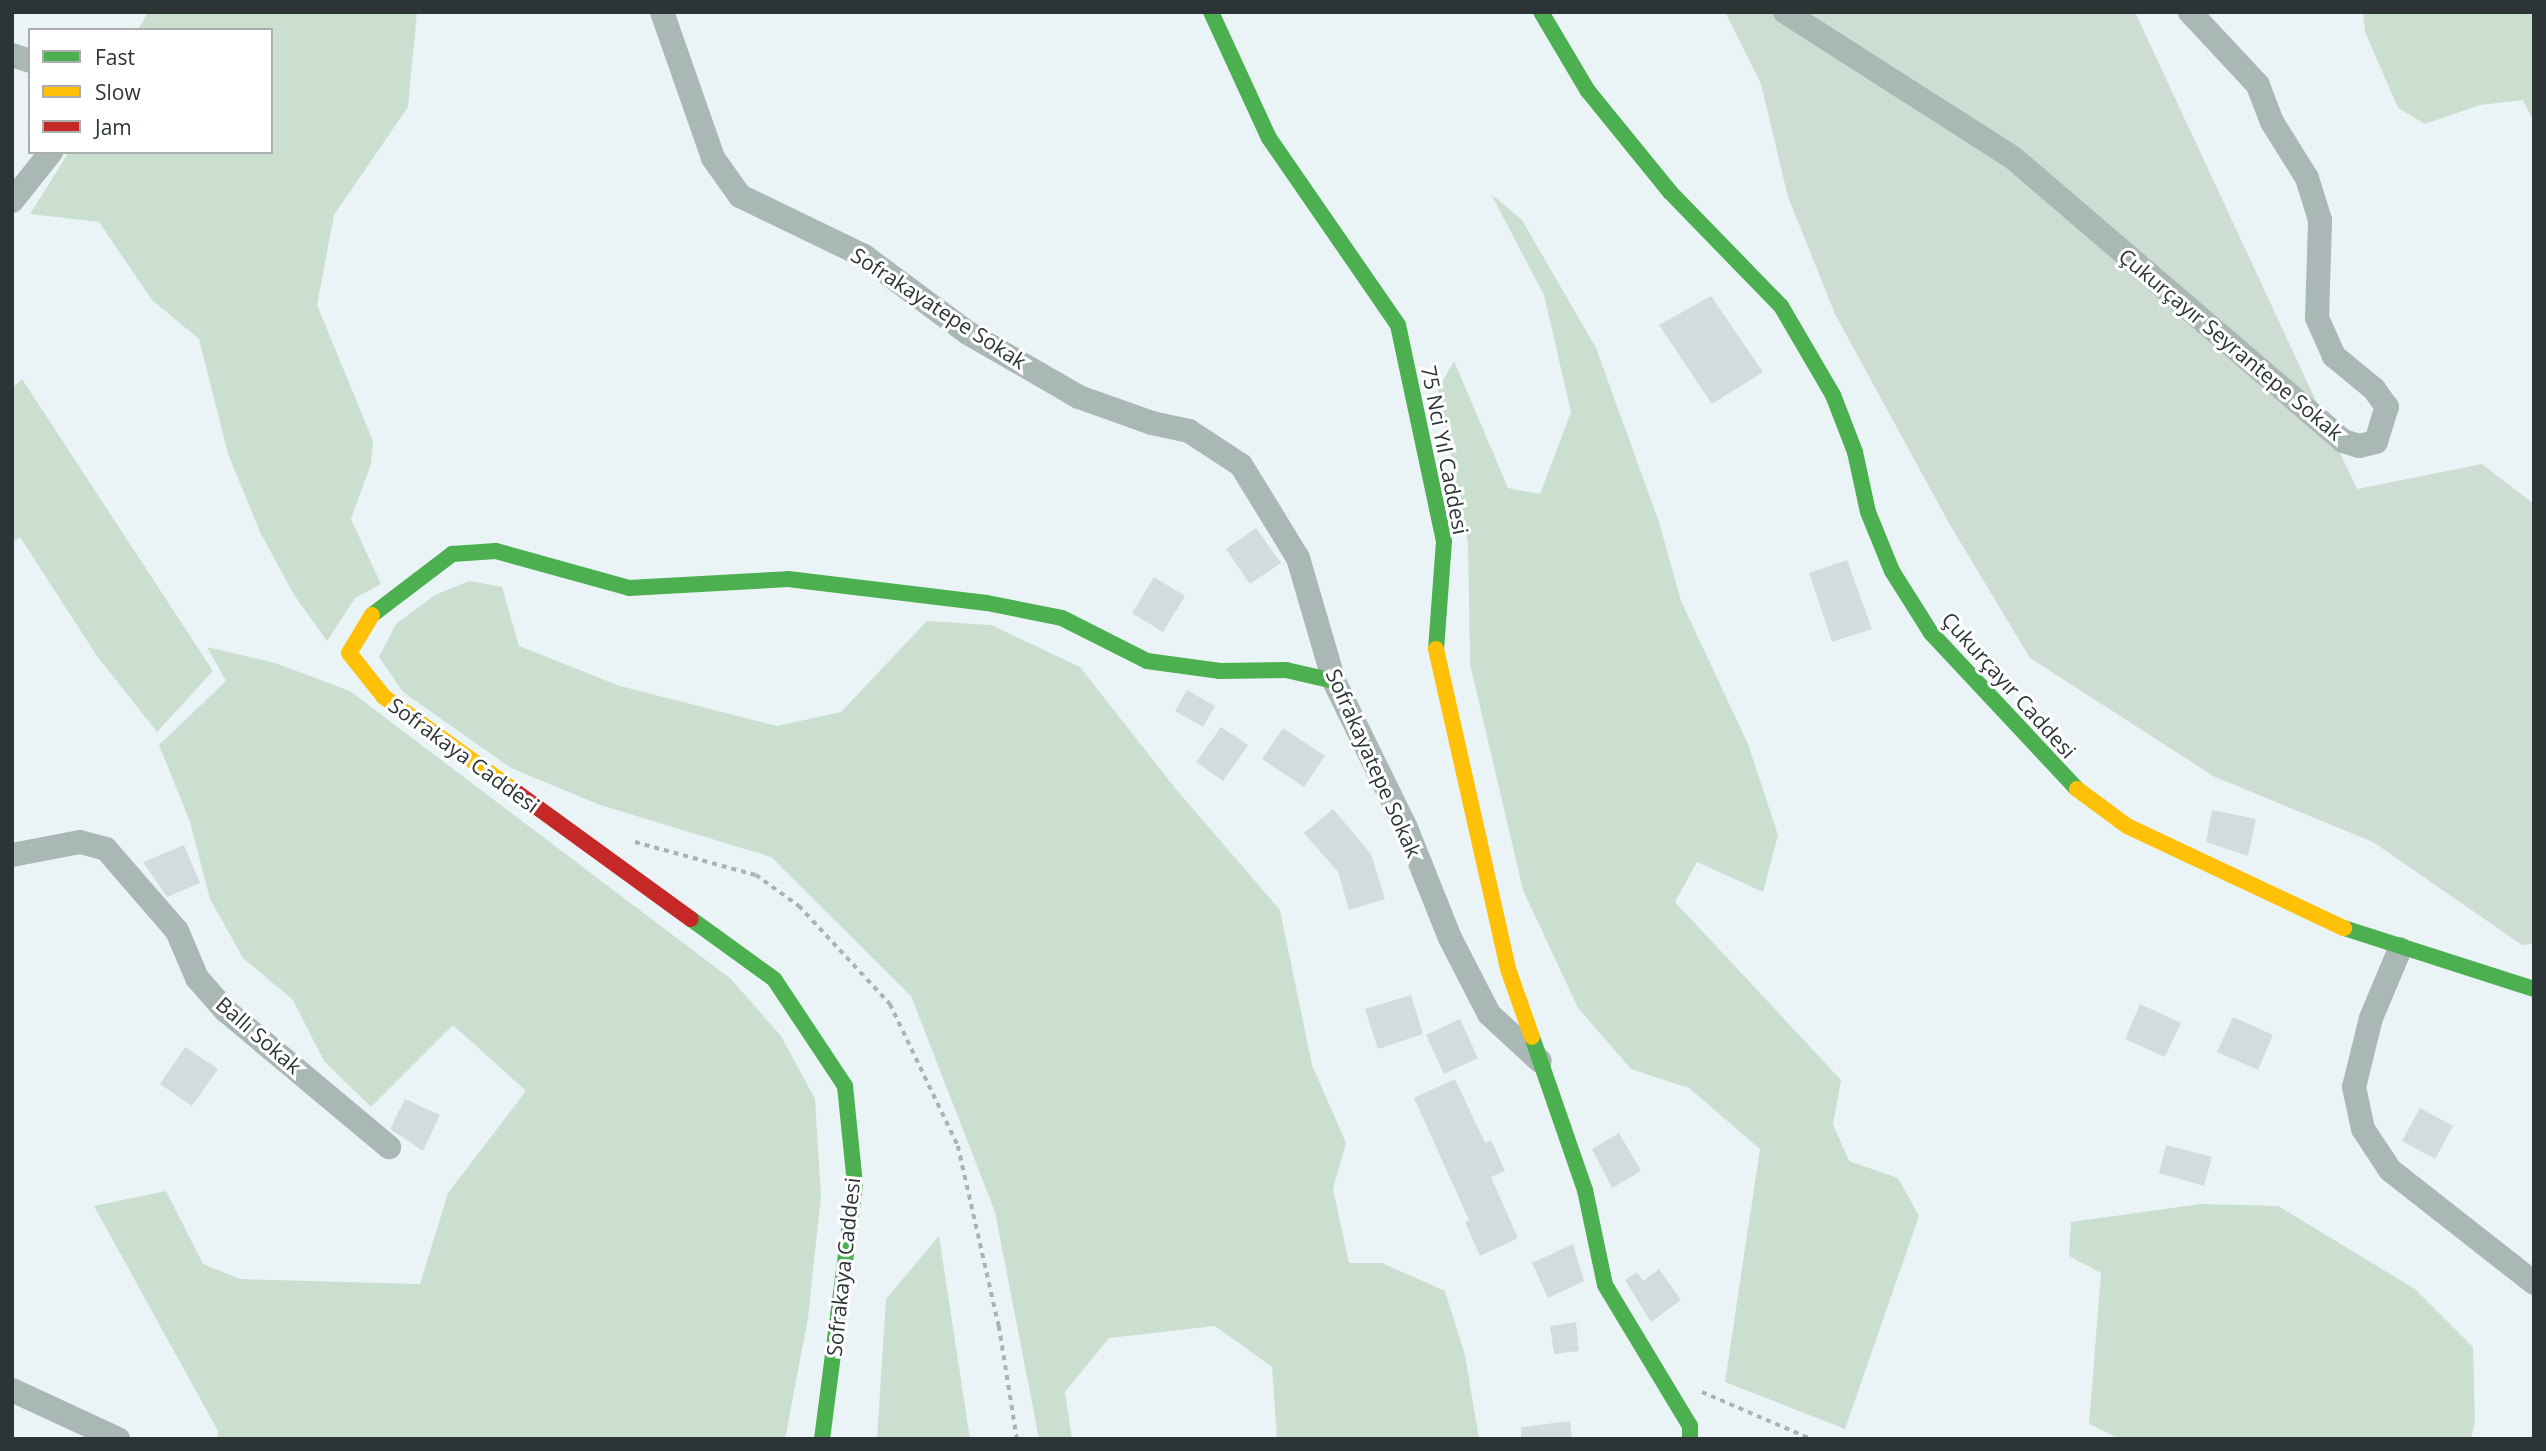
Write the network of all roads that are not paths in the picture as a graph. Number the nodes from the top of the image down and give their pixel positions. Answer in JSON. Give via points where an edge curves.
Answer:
{"nodes":[{"id":1,"x":662,"y":12,"type":"edge"},
{"id":2,"x":1211,"y":12,"type":"edge"},
{"id":3,"x":1541,"y":12,"type":"edge"},
{"id":4,"x":1785,"y":12,"type":"edge"},
{"id":5,"x":2190,"y":12,"type":"edge"},
{"id":6,"x":49,"y":154,"type":"edge"},
{"id":7,"x":12,"y":201,"type":"edge"},
{"id":8,"x":1334,"y":681,"type":"junction"},
{"id":9,"x":12,"y":855,"type":"edge"},
{"id":10,"x":2400,"y":949,"type":"junction"},
{"id":11,"x":2534,"y":989,"type":"edge"},
{"id":12,"x":1540,"y":1061,"type":"junction"},
{"id":13,"x":389,"y":1147,"type":"dead end"},
{"id":14,"x":2534,"y":1283,"type":"edge"},
{"id":15,"x":12,"y":1390,"type":"edge"},
{"id":16,"x":118,"y":1439,"type":"edge"},
{"id":17,"x":822,"y":1439,"type":"edge"},
{"id":18,"x":1690,"y":1439,"type":"edge"}],
"edges":[{"from":1,"to":8,"type":"street","name":"Sofrakayatepe Sokak","via":[[713,158],[740,196],[864,256],[968,333],[1079,397],[1152,424],[1189,431],[1241,465],[1298,558]]},
{"from":2,"to":12,"type":"street","name":"75 Nci Yıl Caddesi","via":[[1269,138],[1398,325],[1444,541],[1435,659],[1508,969]]},
{"from":3,"to":10,"type":"street","name":"Çukurçayır Caddesi","via":[[1588,91],[1670,192],[1782,306],[1833,395],[1855,452],[1868,512],[1892,571],[1931,634],[2070,784],[2127,826],[2319,920]]},
{"from":4,"to":5,"type":"street","name":"Çukurçayır Seyrantepe Sokak","via":[[2012,157],[2343,441],[2360,446],[2376,442],[2387,407],[2374,389],[2334,356],[2317,318],[2320,220],[2306,178],[2272,122],[2258,85]]},
{"from":6,"to":7,"type":"street"},
{"from":8,"to":12,"type":"street","name":"Sofrakayatepe Sokak","via":[[1489,1014]]},
{"from":8,"to":17,"type":"street","name":"Sofrakaya Caddesi","via":[[1286,670],[1220,671],[1147,661],[1062,618],[987,603],[788,579],[629,588],[496,551],[452,554],[367,619],[349,653],[384,697],[774,979],[845,1086],[855,1185]]},
{"from":9,"to":13,"type":"street","name":"Ballı Sokak","via":[[80,842],[106,849],[177,931],[197,978],[225,1010]]},
{"from":10,"to":11,"type":"street","name":"Çukurçayır Caddesi"},
{"from":10,"to":14,"type":"street","via":[[2371,1018],[2354,1087],[2363,1129],[2390,1170]]},
{"from":12,"to":18,"type":"street","name":"75 Nci Yıl Caddesi","via":[[1585,1190],[1605,1285],[1690,1426]]},
{"from":15,"to":16,"type":"street"}]}
